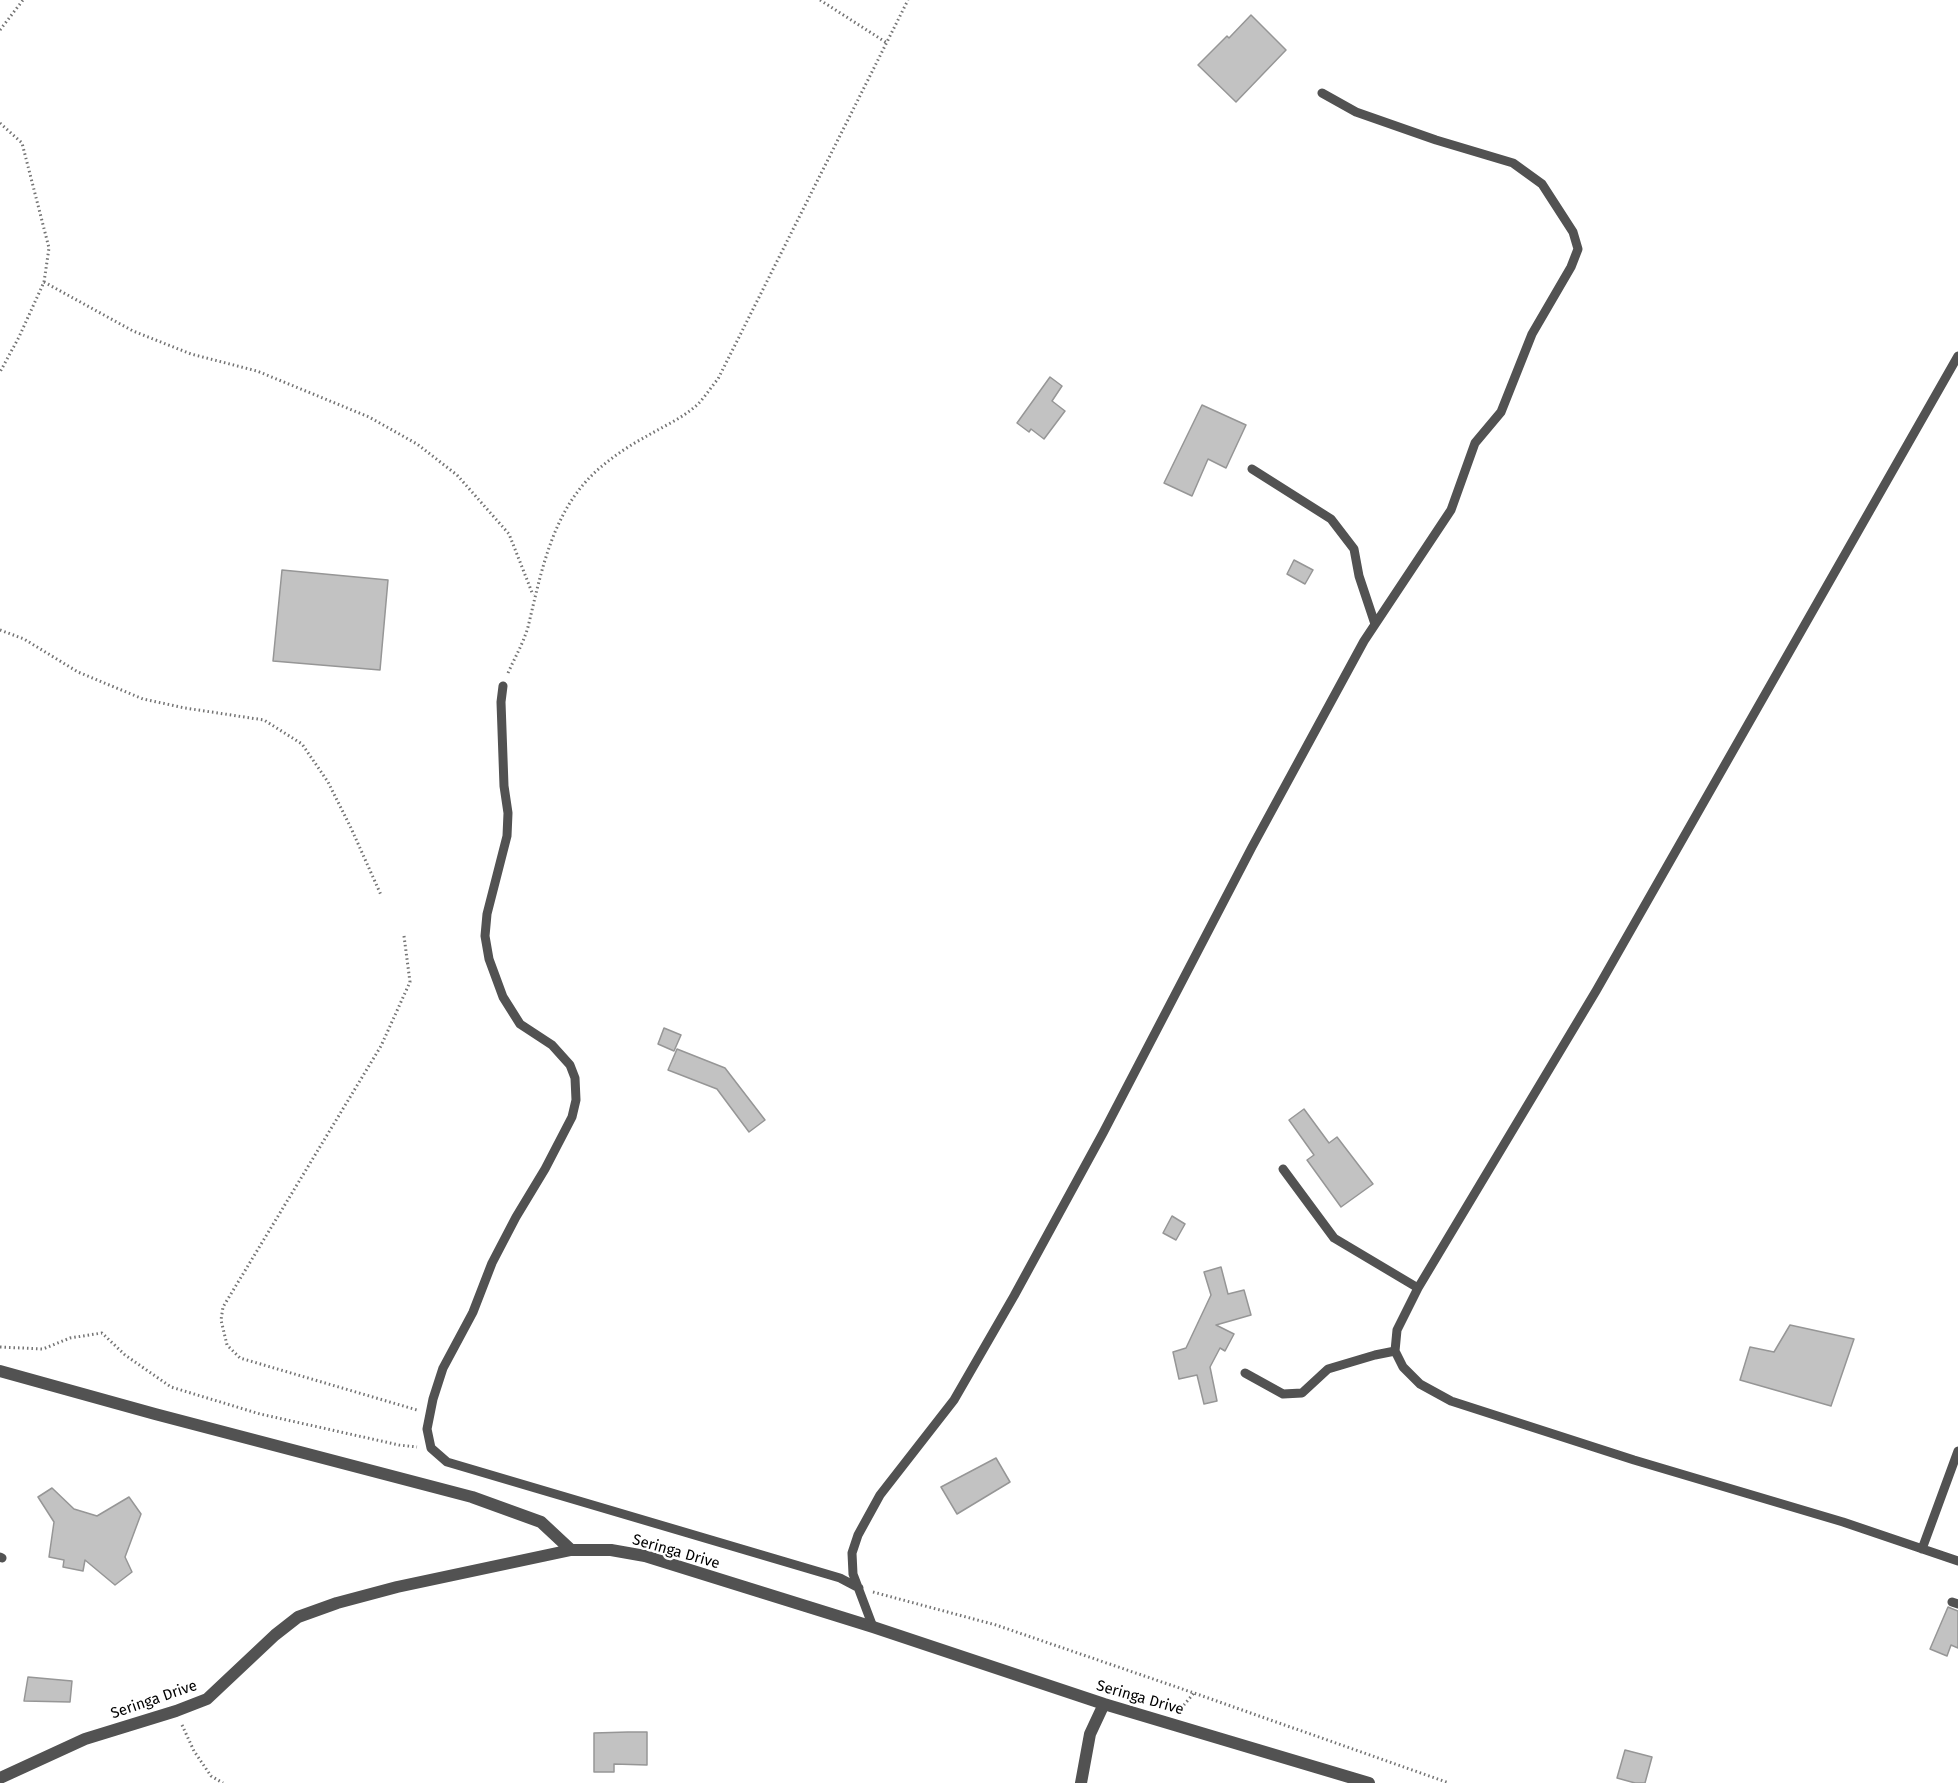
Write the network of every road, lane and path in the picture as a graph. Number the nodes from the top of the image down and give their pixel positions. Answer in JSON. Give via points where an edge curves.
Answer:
{"nodes":[{"id":1,"x":23,"y":0,"type":"edge"},
{"id":2,"x":820,"y":0,"type":"edge"},
{"id":3,"x":908,"y":0,"type":"edge"},
{"id":4,"x":0,"y":30,"type":"edge"},
{"id":5,"x":887,"y":43,"type":"junction"},
{"id":6,"x":1322,"y":93,"type":"dead end"},
{"id":7,"x":0,"y":123,"type":"edge"},
{"id":8,"x":44,"y":282,"type":"junction"},
{"id":9,"x":1958,"y":356,"type":"edge"},
{"id":10,"x":0,"y":372,"type":"edge"},
{"id":11,"x":1252,"y":469,"type":"dead end"},
{"id":12,"x":534,"y":597,"type":"junction"},
{"id":13,"x":1375,"y":624,"type":"junction"},
{"id":14,"x":0,"y":630,"type":"edge"},
{"id":15,"x":502,"y":686,"type":"joint"},
{"id":16,"x":381,"y":895,"type":"dead end"},
{"id":17,"x":404,"y":936,"type":"dead end"},
{"id":18,"x":1283,"y":1169,"type":"dead end"},
{"id":19,"x":1418,"y":1288,"type":"junction"},
{"id":20,"x":0,"y":1347,"type":"edge"},
{"id":21,"x":1395,"y":1351,"type":"junction"},
{"id":22,"x":0,"y":1371,"type":"edge"},
{"id":23,"x":1245,"y":1373,"type":"dead end"},
{"id":24,"x":430,"y":1414,"type":"junction"},
{"id":25,"x":431,"y":1448,"type":"junction"},
{"id":26,"x":1958,"y":1451,"type":"edge"},
{"id":27,"x":1922,"y":1549,"type":"junction"},
{"id":28,"x":571,"y":1550,"type":"junction"},
{"id":29,"x":1958,"y":1561,"type":"edge"},
{"id":30,"x":859,"y":1588,"type":"junction"},
{"id":31,"x":873,"y":1627,"type":"junction"},
{"id":32,"x":1194,"y":1693,"type":"junction"},
{"id":33,"x":1104,"y":1704,"type":"junction"},
{"id":34,"x":176,"y":1711,"type":"junction"},
{"id":35,"x":1170,"y":1722,"type":"junction"},
{"id":36,"x":0,"y":1778,"type":"edge"},
{"id":37,"x":223,"y":1783,"type":"edge"},
{"id":38,"x":1081,"y":1783,"type":"edge"},
{"id":39,"x":1369,"y":1783,"type":"edge"},
{"id":40,"x":1449,"y":1783,"type":"edge"}],
"edges":[{"from":1,"to":4,"type":"path"},
{"from":2,"to":5,"type":"path"},
{"from":3,"to":5,"type":"path"},
{"from":5,"to":12,"type":"path","via":[[718,379],[699,404],[601,467],[573,498],[555,530]]},
{"from":6,"to":13,"type":"lane","via":[[1356,112],[1513,163],[1542,184],[1573,231],[1578,249],[1532,334],[1501,412],[1475,443],[1451,510]]},
{"from":7,"to":8,"type":"path","via":[[22,143],[49,248]]},
{"from":8,"to":10,"type":"path"},
{"from":8,"to":12,"type":"path","via":[[133,331],[191,354],[257,371],[369,417],[417,444],[457,475],[509,534]]},
{"from":9,"to":19,"type":"lane","via":[[1596,991]]},
{"from":11,"to":13,"type":"lane","via":[[1331,519],[1354,549]]},
{"from":12,"to":15,"type":"path","via":[[520,650]]},
{"from":13,"to":30,"type":"lane","via":[[1014,1296],[954,1400],[879,1495],[858,1534],[852,1553],[853,1574]]},
{"from":14,"to":16,"type":"path","via":[[24,639],[78,672],[143,699],[264,720],[303,744],[328,782]]},
{"from":15,"to":24,"type":"lane","via":[[507,836],[487,914],[489,959],[503,997],[520,1024],[552,1045],[570,1065],[576,1100],[572,1116],[492,1263],[473,1312],[443,1368]]},
{"from":17,"to":24,"type":"path","via":[[410,982],[381,1046],[223,1307],[221,1320],[227,1346],[240,1358]]},
{"from":18,"to":19,"type":"lane","via":[[1334,1238]]},
{"from":19,"to":21,"type":"lane","via":[[1397,1330]]},
{"from":20,"to":25,"type":"path","via":[[43,1349],[70,1338],[102,1333],[171,1387],[260,1414],[399,1445]]},
{"from":21,"to":23,"type":"lane","via":[[1328,1369],[1302,1393],[1283,1395]]},
{"from":21,"to":27,"type":"lane","via":[[1420,1384],[1451,1401]]},
{"from":22,"to":28,"type":"street","via":[[472,1497],[541,1522]]},
{"from":24,"to":25,"type":"lane","via":[[427,1429]]},
{"from":25,"to":30,"type":"lane","via":[[447,1462],[840,1578]]},
{"from":26,"to":27,"type":"lane"},
{"from":27,"to":29,"type":"lane"},
{"from":28,"to":31,"type":"street","name":"Seringa Drive","via":[[611,1550],[645,1556]]},
{"from":28,"to":34,"type":"street","name":"Seringa Drive","via":[[397,1587],[298,1617],[207,1699]]},
{"from":30,"to":31,"type":"lane"},
{"from":30,"to":32,"type":"path","via":[[996,1625]]},
{"from":31,"to":33,"type":"street","name":"Seringa Drive"},
{"from":32,"to":35,"type":"path"},
{"from":32,"to":40,"type":"path"},
{"from":33,"to":35,"type":"street","name":"Seringa Drive"},
{"from":33,"to":38,"type":"street","via":[[1090,1734]]},
{"from":34,"to":36,"type":"street","name":"Seringa Drive","via":[[85,1739]]},
{"from":34,"to":37,"type":"path","via":[[194,1751],[211,1776]]},
{"from":35,"to":39,"type":"street","name":"Seringa Drive"}]}
